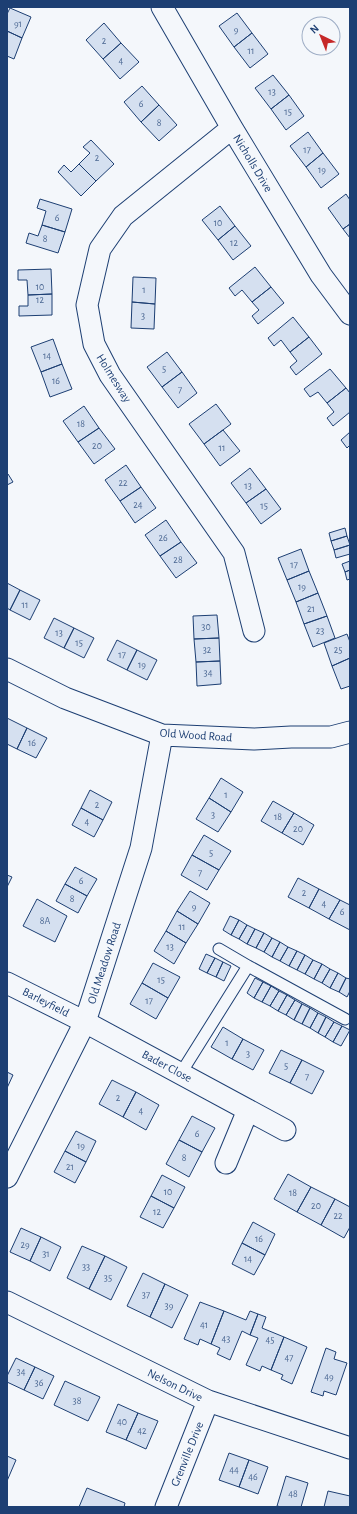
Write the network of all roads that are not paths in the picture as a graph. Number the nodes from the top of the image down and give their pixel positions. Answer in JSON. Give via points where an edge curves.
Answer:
{"nodes":[{"id":1,"x":162,"y":7,"type":"edge"},
{"id":2,"x":232,"y":128,"type":"junction"},
{"id":3,"x":350,"y":314,"type":"edge"},
{"id":4,"x":254,"y":631,"type":"dead end"},
{"id":5,"x":7,"y":669,"type":"edge"},
{"id":6,"x":350,"y":732,"type":"edge"},
{"id":7,"x":162,"y":735,"type":"junction"},
{"id":8,"x":219,"y":949,"type":"dead end"},
{"id":9,"x":248,"y":966,"type":"junction"},
{"id":10,"x":7,"y":983,"type":"edge"},
{"id":11,"x":345,"y":1018,"type":"dead end"},
{"id":12,"x":85,"y":1022,"type":"junction"},
{"id":13,"x":181,"y":1073,"type":"junction"},
{"id":14,"x":248,"y":1110,"type":"junction"},
{"id":15,"x":285,"y":1130,"type":"dead end"},
{"id":16,"x":226,"y":1163,"type":"dead end"},
{"id":17,"x":7,"y":1177,"type":"edge"},
{"id":18,"x":7,"y":1302,"type":"edge"},
{"id":19,"x":208,"y":1401,"type":"junction"},
{"id":20,"x":350,"y":1448,"type":"edge"},
{"id":21,"x":166,"y":1507,"type":"edge"}],
"edges":[{"from":1,"to":2,"type":"street","name":"Nicholls Drive"},
{"from":2,"to":3,"type":"street","name":"Nicholls Drive","via":[[321,275]]},
{"from":2,"to":4,"type":"street","name":"Holmesway","via":[[123,216],[100,249],[87,305],[94,344],[110,375],[234,552]]},
{"from":5,"to":7,"type":"street","name":"Old Wood Road","via":[[65,698]]},
{"from":6,"to":7,"type":"street","name":"Old Wood Road","via":[[331,737],[254,739]]},
{"from":7,"to":12,"type":"street","name":"Old Meadow Road","via":[[141,848]]},
{"from":8,"to":9,"type":"lane"},
{"from":9,"to":11,"type":"lane"},
{"from":9,"to":13,"type":"lane"},
{"from":10,"to":12,"type":"street","name":"Barleyfield"},
{"from":12,"to":13,"type":"street","name":"Bader Close"},
{"from":12,"to":17,"type":"street","name":"Old Meadow Road"},
{"from":13,"to":14,"type":"street","name":"Bader Close"},
{"from":14,"to":15,"type":"street","name":"Bader Close"},
{"from":14,"to":16,"type":"street"},
{"from":18,"to":19,"type":"street","name":"Nelson Drive"},
{"from":19,"to":20,"type":"street","name":"Nelson Drive"},
{"from":19,"to":21,"type":"street","name":"Grenville Drive"}]}
